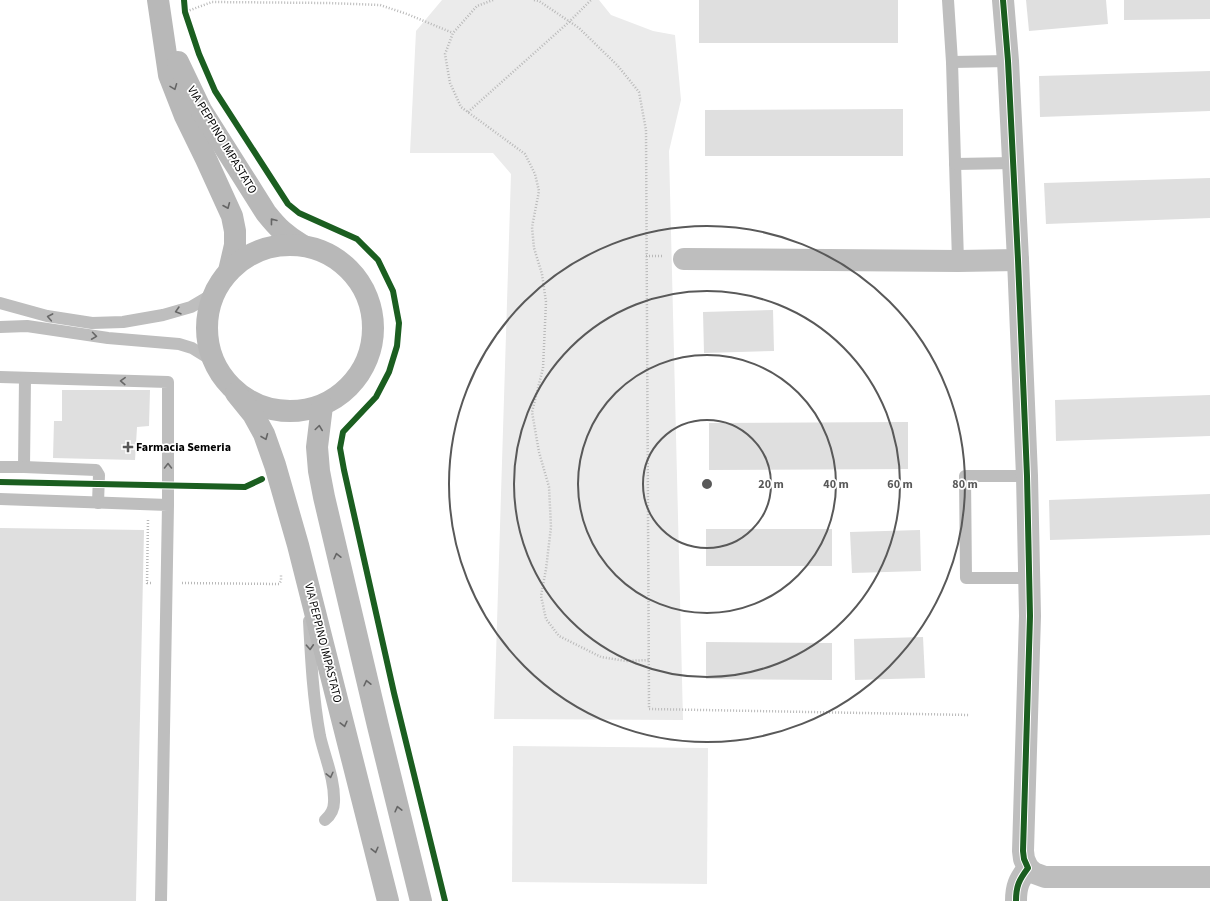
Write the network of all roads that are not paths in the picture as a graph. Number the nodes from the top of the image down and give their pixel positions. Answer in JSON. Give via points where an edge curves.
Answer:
{"nodes":[{"id":1,"x":948,"y":0,"type":"edge"},
{"id":2,"x":1003,"y":0,"type":"edge"},
{"id":3,"x":159,"y":10,"type":"edge"},
{"id":4,"x":1008,"y":61,"type":"junction"},
{"id":5,"x":952,"y":62,"type":"junction"},
{"id":6,"x":1013,"y":163,"type":"junction"},
{"id":7,"x":955,"y":164,"type":"junction"},
{"id":8,"x":302,"y":245,"type":"junction"},
{"id":9,"x":684,"y":259,"type":"dead end"},
{"id":10,"x":1018,"y":260,"type":"junction"},
{"id":11,"x":958,"y":261,"type":"junction"},
{"id":12,"x":229,"y":271,"type":"junction"},
{"id":13,"x":214,"y":294,"type":"junction"},
{"id":14,"x":0,"y":303,"type":"edge"},
{"id":15,"x":0,"y":327,"type":"edge"},
{"id":16,"x":213,"y":361,"type":"junction"},
{"id":17,"x":0,"y":377,"type":"edge"},
{"id":18,"x":25,"y":378,"type":"junction"},
{"id":19,"x":236,"y":393,"type":"junction"},
{"id":20,"x":322,"y":406,"type":"junction"},
{"id":21,"x":0,"y":467,"type":"edge"},
{"id":22,"x":24,"y":467,"type":"junction"},
{"id":23,"x":1027,"y":476,"type":"junction"},
{"id":24,"x":0,"y":499,"type":"edge"},
{"id":25,"x":98,"y":502,"type":"junction"},
{"id":26,"x":168,"y":505,"type":"junction"},
{"id":27,"x":1029,"y":578,"type":"junction"},
{"id":28,"x":307,"y":580,"type":"junction"},
{"id":29,"x":325,"y":820,"type":"dead end"},
{"id":30,"x":1028,"y":868,"type":"junction"},
{"id":31,"x":1210,"y":877,"type":"edge"},
{"id":32,"x":387,"y":899,"type":"edge"},
{"id":33,"x":161,"y":901,"type":"edge"},
{"id":34,"x":421,"y":901,"type":"edge"},
{"id":35,"x":1016,"y":901,"type":"edge"}],
"edges":[{"from":1,"to":5,"type":"lane"},
{"from":2,"to":4,"type":"street"},
{"from":8,"to":3,"type":"street","name":"VIA PEPPINO IMPASTATO","one_way":true,"via":[[278,228],[201,110]]},
{"from":3,"to":12,"type":"street","name":"VIA PEPPINO IMPASTATO","one_way":true,"via":[[169,75],[185,116],[232,216],[235,245]]},
{"from":4,"to":5,"type":"lane"},
{"from":4,"to":6,"type":"street"},
{"from":5,"to":7,"type":"lane"},
{"from":6,"to":7,"type":"lane"},
{"from":6,"to":10,"type":"street"},
{"from":7,"to":11,"type":"lane"},
{"from":8,"to":12,"type":"street","via":[[262,249],[244,258]]},
{"from":8,"to":20,"type":"street","via":[[338,260],[353,274],[364,290],[372,315],[371,348],[364,366],[354,382],[339,396]]},
{"from":9,"to":11,"type":"street"},
{"from":10,"to":11,"type":"street"},
{"from":10,"to":23,"type":"street"},
{"from":12,"to":13,"type":"street"},
{"from":13,"to":14,"type":"lane","one_way":true,"via":[[191,307],[123,322],[92,323],[47,316]]},
{"from":13,"to":16,"type":"street","via":[[206,328]]},
{"from":15,"to":16,"type":"lane","one_way":true,"via":[[27,326],[108,338],[179,344],[192,348]]},
{"from":16,"to":19,"type":"street","via":[[223,379]]},
{"from":17,"to":18,"type":"lane"},
{"from":18,"to":22,"type":"lane"},
{"from":26,"to":18,"type":"lane","one_way":true,"via":[[168,382]]},
{"from":19,"to":20,"type":"street","via":[[256,405],[277,411],[300,412]]},
{"from":19,"to":28,"type":"street","name":"VIA PEPPINO IMPASTATO","one_way":true,"via":[[253,414],[264,434]]},
{"from":34,"to":20,"type":"street","one_way":true,"via":[[322,490],[317,447]]},
{"from":21,"to":22,"type":"lane"},
{"from":22,"to":25,"type":"lane","via":[[96,470],[99,475]]},
{"from":23,"to":27,"type":"street"},
{"from":23,"to":27,"type":"lane","via":[[965,476],[966,578]]},
{"from":24,"to":25,"type":"lane"},
{"from":25,"to":26,"type":"lane"},
{"from":26,"to":33,"type":"lane"},
{"from":27,"to":30,"type":"street","via":[[1024,851]]},
{"from":28,"to":29,"type":"lane","one_way":true,"via":[[313,688],[320,737],[334,790],[333,812]]},
{"from":28,"to":32,"type":"street","name":"VIA PEPPINO IMPASTATO","one_way":true},
{"from":30,"to":31,"type":"street","via":[[1045,877]]},
{"from":30,"to":35,"type":"street","via":[[1016,888]]}]}
